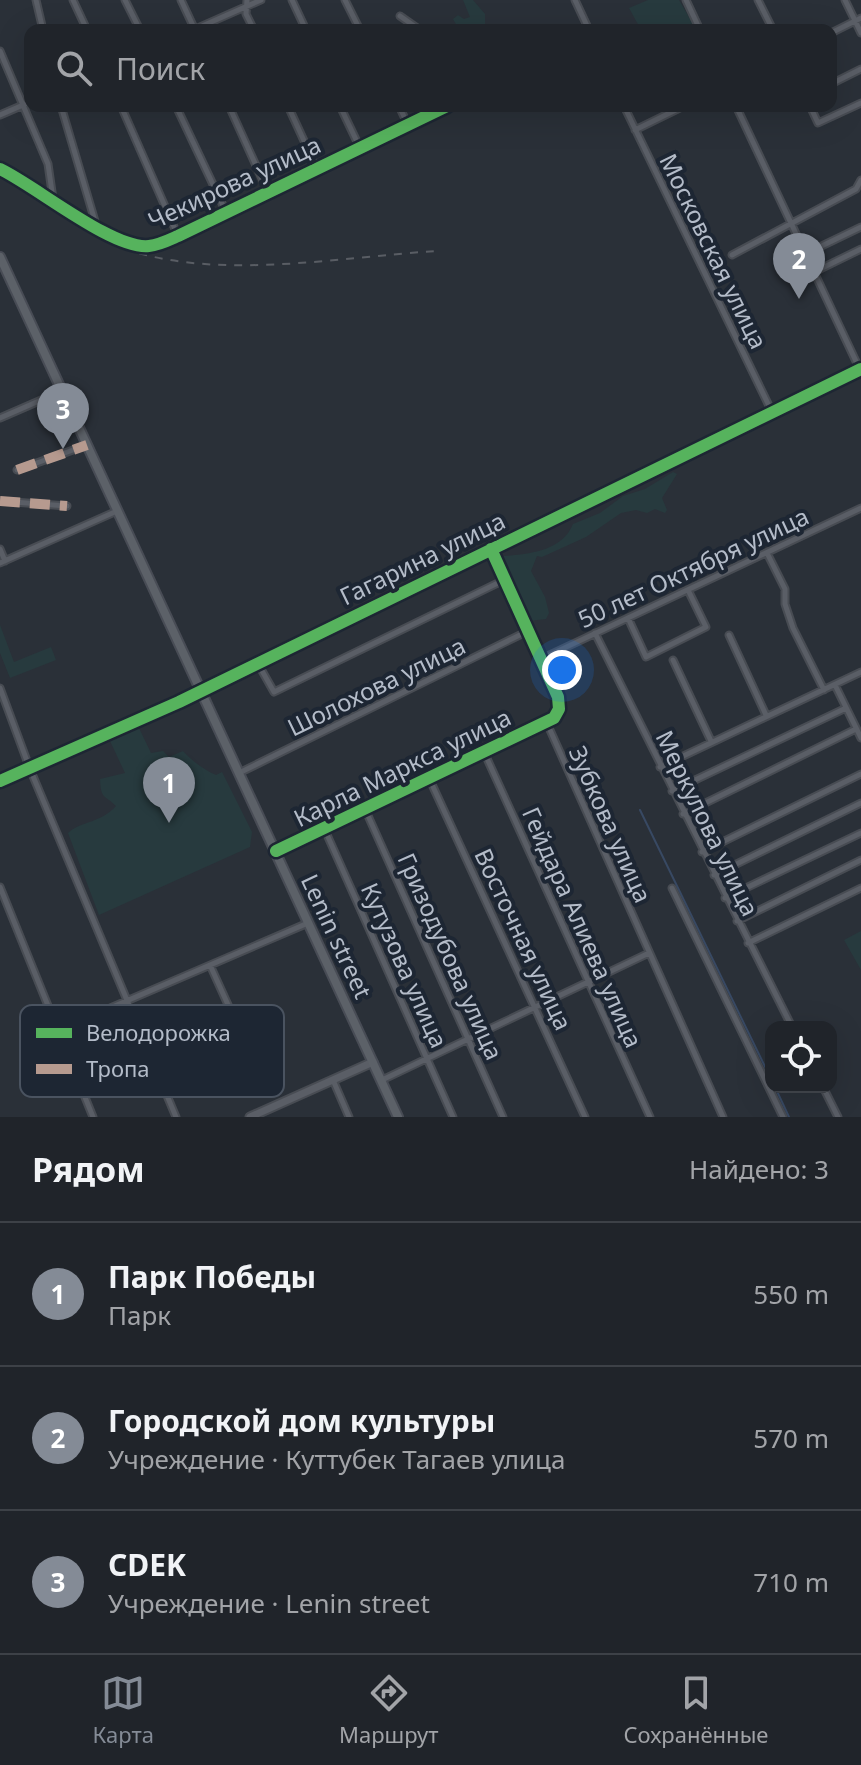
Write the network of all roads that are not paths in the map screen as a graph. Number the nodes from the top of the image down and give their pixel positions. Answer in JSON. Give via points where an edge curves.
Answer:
{"nodes":[{"id":1,"x":36,"y":0,"type":"edge"},
{"id":2,"x":73,"y":0,"type":"edge"},
{"id":3,"x":125,"y":0,"type":"edge"},
{"id":4,"x":181,"y":0,"type":"edge"},
{"id":5,"x":261,"y":0,"type":"edge"},
{"id":6,"x":292,"y":0,"type":"edge"},
{"id":7,"x":345,"y":0,"type":"edge"},
{"id":8,"x":575,"y":0,"type":"edge"},
{"id":9,"x":686,"y":0,"type":"edge"},
{"id":10,"x":758,"y":0,"type":"edge"},
{"id":11,"x":845,"y":0,"type":"edge"},
{"id":12,"x":247,"y":3,"type":"edge"},
{"id":13,"x":400,"y":16,"type":"dead end"},
{"id":14,"x":858,"y":20,"type":"edge"},
{"id":15,"x":42,"y":24,"type":"edge"},
{"id":16,"x":84,"y":24,"type":"edge"},
{"id":17,"x":137,"y":24,"type":"edge"},
{"id":18,"x":191,"y":24,"type":"edge"},
{"id":19,"x":206,"y":24,"type":"edge"},
{"id":20,"x":251,"y":24,"type":"edge"},
{"id":21,"x":303,"y":24,"type":"edge"},
{"id":22,"x":357,"y":24,"type":"edge"},
{"id":23,"x":411,"y":24,"type":"edge"},
{"id":24,"x":586,"y":24,"type":"edge"},
{"id":25,"x":697,"y":24,"type":"edge"},
{"id":26,"x":770,"y":24,"type":"edge"},
{"id":27,"x":837,"y":30,"type":"edge"},
{"id":28,"x":861,"y":33,"type":"edge"},
{"id":29,"x":0,"y":51,"type":"edge"},
{"id":30,"x":861,"y":69,"type":"edge"},
{"id":31,"x":837,"y":81,"type":"edge"},
{"id":32,"x":24,"y":97,"type":"edge"},
{"id":33,"x":861,"y":103,"type":"edge"},
{"id":34,"x":24,"y":104,"type":"edge"},
{"id":35,"x":30,"y":112,"type":"edge"},
{"id":36,"x":63,"y":112,"type":"edge"},
{"id":37,"x":124,"y":112,"type":"edge"},
{"id":38,"x":179,"y":112,"type":"edge"},
{"id":39,"x":232,"y":112,"type":"edge"},
{"id":40,"x":291,"y":112,"type":"edge"},
{"id":41,"x":343,"y":112,"type":"edge"},
{"id":42,"x":402,"y":112,"type":"edge"},
{"id":43,"x":435,"y":112,"type":"edge"},
{"id":44,"x":627,"y":112,"type":"edge"},
{"id":45,"x":672,"y":112,"type":"edge"},
{"id":46,"x":739,"y":112,"type":"edge"},
{"id":47,"x":813,"y":112,"type":"edge"},
{"id":48,"x":0,"y":115,"type":"edge"},
{"id":49,"x":408,"y":125,"type":"junction"},
{"id":50,"x":635,"y":130,"type":"junction"},
{"id":51,"x":360,"y":148,"type":"junction"},
{"id":52,"x":0,"y":169,"type":"edge"},
{"id":53,"x":317,"y":169,"type":"junction"},
{"id":54,"x":861,"y":180,"type":"edge"},
{"id":55,"x":268,"y":192,"type":"junction"},
{"id":56,"x":53,"y":200,"type":"junction"},
{"id":57,"x":226,"y":212,"type":"junction"},
{"id":58,"x":791,"y":223,"type":"junction"},
{"id":59,"x":861,"y":227,"type":"edge"},
{"id":60,"x":97,"y":228,"type":"junction"},
{"id":61,"x":178,"y":236,"type":"junction"},
{"id":62,"x":861,"y":249,"type":"edge"},
{"id":63,"x":805,"y":254,"type":"junction"},
{"id":64,"x":732,"y":255,"type":"dead end"},
{"id":65,"x":0,"y":257,"type":"edge"},
{"id":66,"x":814,"y":272,"type":"junction"},
{"id":67,"x":861,"y":370,"type":"edge"},
{"id":68,"x":62,"y":391,"type":"junction"},
{"id":69,"x":772,"y":412,"type":"junction"},
{"id":70,"x":0,"y":418,"type":"edge"},
{"id":71,"x":87,"y":445,"type":"junction"},
{"id":72,"x":17,"y":470,"type":"dead end"},
{"id":73,"x":0,"y":501,"type":"edge"},
{"id":74,"x":67,"y":506,"type":"dead end"},
{"id":75,"x":861,"y":508,"type":"edge"},
{"id":76,"x":118,"y":510,"type":"junction"},
{"id":77,"x":0,"y":549,"type":"edge"},
{"id":78,"x":491,"y":549,"type":"junction"},
{"id":79,"x":767,"y":553,"type":"junction"},
{"id":80,"x":2,"y":562,"type":"edge"},
{"id":81,"x":504,"y":580,"type":"junction"},
{"id":82,"x":688,"y":590,"type":"junction"},
{"id":83,"x":628,"y":618,"type":"junction"},
{"id":84,"x":528,"y":631,"type":"junction"},
{"id":85,"x":595,"y":633,"type":"junction"},
{"id":86,"x":729,"y":635,"type":"dead end"},
{"id":87,"x":541,"y":659,"type":"junction"},
{"id":88,"x":673,"y":660,"type":"dead end"},
{"id":89,"x":257,"y":662,"type":"junction"},
{"id":90,"x":861,"y":672,"type":"edge"},
{"id":91,"x":835,"y":685,"type":"junction"},
{"id":92,"x":0,"y":688,"type":"edge"},
{"id":93,"x":200,"y":690,"type":"junction"},
{"id":94,"x":824,"y":690,"type":"junction"},
{"id":95,"x":846,"y":708,"type":"junction"},
{"id":96,"x":766,"y":715,"type":"junction"},
{"id":97,"x":546,"y":721,"type":"junction"},
{"id":98,"x":856,"y":729,"type":"junction"},
{"id":99,"x":861,"y":738,"type":"edge"},
{"id":100,"x":711,"y":741,"type":"junction"},
{"id":101,"x":484,"y":752,"type":"junction"},
{"id":102,"x":660,"y":767,"type":"junction"},
{"id":103,"x":30,"y":769,"type":"junction"},
{"id":104,"x":239,"y":773,"type":"junction"},
{"id":105,"x":861,"y":774,"type":"edge"},
{"id":106,"x":429,"y":778,"type":"junction"},
{"id":107,"x":0,"y":781,"type":"edge"},
{"id":108,"x":672,"y":791,"type":"junction"},
{"id":109,"x":861,"y":803,"type":"edge"},
{"id":110,"x":365,"y":809,"type":"junction"},
{"id":111,"x":683,"y":814,"type":"junction"},
{"id":112,"x":324,"y":828,"type":"junction"},
{"id":113,"x":861,"y":833,"type":"edge"},
{"id":114,"x":276,"y":851,"type":"junction"},
{"id":115,"x":702,"y":852,"type":"junction"},
{"id":116,"x":861,"y":860,"type":"edge"},
{"id":117,"x":714,"y":875,"type":"junction"},
{"id":118,"x":0,"y":887,"type":"edge"},
{"id":119,"x":672,"y":888,"type":"dead end"},
{"id":120,"x":861,"y":888,"type":"edge"},
{"id":121,"x":725,"y":898,"type":"junction"},
{"id":122,"x":737,"y":921,"type":"junction"},
{"id":123,"x":309,"y":923,"type":"junction"},
{"id":124,"x":748,"y":943,"type":"junction"},
{"id":125,"x":649,"y":953,"type":"junction"},
{"id":126,"x":210,"y":965,"type":"junction"},
{"id":127,"x":590,"y":982,"type":"junction"},
{"id":128,"x":128,"y":1000,"type":"junction"},
{"id":129,"x":49,"y":1005,"type":"edge"},
{"id":130,"x":116,"y":1005,"type":"edge"},
{"id":131,"x":130,"y":1005,"type":"edge"},
{"id":132,"x":228,"y":1005,"type":"edge"},
{"id":133,"x":537,"y":1007,"type":"junction"},
{"id":134,"x":789,"y":1021,"type":"edge"},
{"id":135,"x":470,"y":1039,"type":"junction"},
{"id":136,"x":427,"y":1059,"type":"junction"},
{"id":137,"x":373,"y":1062,"type":"junction"},
{"id":138,"x":333,"y":1080,"type":"junction"},
{"id":139,"x":381,"y":1080,"type":"junction"},
{"id":140,"x":826,"y":1093,"type":"edge"},
{"id":141,"x":85,"y":1097,"type":"edge"},
{"id":142,"x":168,"y":1097,"type":"edge"},
{"id":143,"x":263,"y":1114,"type":"edge"},
{"id":144,"x":93,"y":1117,"type":"edge"},
{"id":145,"x":176,"y":1117,"type":"edge"},
{"id":146,"x":250,"y":1117,"type":"edge"},
{"id":147,"x":349,"y":1117,"type":"edge"},
{"id":148,"x":398,"y":1117,"type":"edge"},
{"id":149,"x":453,"y":1117,"type":"edge"},
{"id":150,"x":503,"y":1117,"type":"edge"},
{"id":151,"x":585,"y":1117,"type":"edge"},
{"id":152,"x":650,"y":1117,"type":"edge"},
{"id":153,"x":723,"y":1117,"type":"edge"},
{"id":154,"x":783,"y":1117,"type":"edge"},
{"id":155,"x":838,"y":1117,"type":"edge"}],
"edges":[{"from":1,"to":15,"type":"street"},
{"from":2,"to":16,"type":"street"},
{"from":3,"to":17,"type":"street"},
{"from":4,"to":18,"type":"street"},
{"from":5,"to":12,"type":"street"},
{"from":6,"to":21,"type":"street"},
{"from":7,"to":22,"type":"street"},
{"from":8,"to":24,"type":"street"},
{"from":9,"to":25,"type":"street"},
{"from":10,"to":26,"type":"street"},
{"from":11,"to":14,"type":"street"},
{"from":12,"to":19,"type":"street"},
{"from":12,"to":20,"type":"street"},
{"from":13,"to":23,"type":"street"},
{"from":14,"to":27,"type":"street"},
{"from":14,"to":28,"type":"street"},
{"from":29,"to":32,"type":"street"},
{"from":30,"to":31,"type":"street"},
{"from":33,"to":47,"type":"street","via":[[818,123]]},
{"from":34,"to":48,"type":"street"},
{"from":35,"to":56,"type":"street","via":[[48,164]]},
{"from":36,"to":60,"type":"street"},
{"from":37,"to":61,"type":"street"},
{"from":38,"to":57,"type":"street"},
{"from":39,"to":55,"type":"street"},
{"from":40,"to":53,"type":"street"},
{"from":41,"to":51,"type":"street"},
{"from":42,"to":49,"type":"street"},
{"from":43,"to":49,"type":"street","name":"Чекирова улица"},
{"from":44,"to":50,"type":"street","name":"Московская улица"},
{"from":45,"to":50,"type":"street"},
{"from":46,"to":58,"type":"street"},
{"from":49,"to":51,"type":"street","name":"Чекирова улица"},
{"from":50,"to":69,"type":"street","name":"Московская улица"},
{"from":51,"to":53,"type":"street","name":"Чекирова улица"},
{"from":52,"to":56,"type":"street","name":"Чекирова улица"},
{"from":53,"to":55,"type":"street","name":"Чекирова улица"},
{"from":54,"to":58,"type":"street","via":[[856,189]]},
{"from":55,"to":57,"type":"street","name":"Чекирова улица"},
{"from":56,"to":60,"type":"street","name":"Чекирова улица"},
{"from":57,"to":61,"type":"street","name":"Чекирова улица"},
{"from":58,"to":63,"type":"street"},
{"from":58,"to":64,"type":"street"},
{"from":59,"to":63,"type":"street"},
{"from":60,"to":61,"type":"street","name":"Чекирова улица","via":[[136,245]]},
{"from":62,"to":66,"type":"street"},
{"from":63,"to":66,"type":"street"},
{"from":65,"to":68,"type":"main road"},
{"from":66,"to":67,"type":"street"},
{"from":67,"to":69,"type":"street","name":"Гагарина улица"},
{"from":68,"to":70,"type":"street"},
{"from":68,"to":71,"type":"main road"},
{"from":69,"to":78,"type":"street","name":"Гагарина улица"},
{"from":71,"to":72,"type":"street"},
{"from":71,"to":76,"type":"main road","name":"Lenin street"},
{"from":73,"to":74,"type":"street"},
{"from":75,"to":79,"type":"street","name":"50 лет Октября улица"},
{"from":76,"to":80,"type":"street"},
{"from":76,"to":93,"type":"main road","name":"Lenin street"},
{"from":77,"to":80,"type":"street"},
{"from":78,"to":81,"type":"street"},
{"from":78,"to":89,"type":"street","name":"Гагарина улица"},
{"from":79,"to":82,"type":"street","name":"50 лет Октября улица"},
{"from":79,"to":94,"type":"street","via":[[785,589],[793,628]]},
{"from":81,"to":84,"type":"street"},
{"from":81,"to":89,"type":"street","via":[[274,692]]},
{"from":82,"to":83,"type":"street","name":"50 лет Октября улица"},
{"from":82,"to":83,"type":"street","via":[[706,627],[646,657]]},
{"from":83,"to":85,"type":"street","name":"50 лет Октября улица"},
{"from":84,"to":87,"type":"street"},
{"from":84,"to":104,"type":"street","name":"Шолохова улица"},
{"from":85,"to":87,"type":"street","name":"50 лет Октября улица"},
{"from":85,"to":102,"type":"street","name":"Меркулова улица"},
{"from":86,"to":96,"type":"street"},
{"from":87,"to":97,"type":"street","via":[[559,709]]},
{"from":88,"to":100,"type":"street"},
{"from":89,"to":93,"type":"street","name":"Гагарина улица"},
{"from":90,"to":91,"type":"street"},
{"from":91,"to":94,"type":"street"},
{"from":91,"to":95,"type":"street"},
{"from":92,"to":103,"type":"street"},
{"from":93,"to":103,"type":"street","name":"Гагарина улица"},
{"from":93,"to":104,"type":"main road","name":"Lenin street"},
{"from":94,"to":96,"type":"street"},
{"from":95,"to":98,"type":"street"},
{"from":95,"to":108,"type":"street"},
{"from":96,"to":100,"type":"street"},
{"from":97,"to":101,"type":"street","name":"Карла Маркса улица"},
{"from":97,"to":125,"type":"street","name":"Зубкова улица"},
{"from":98,"to":99,"type":"street"},
{"from":98,"to":111,"type":"street"},
{"from":100,"to":102,"type":"street"},
{"from":101,"to":106,"type":"street","name":"Карла Маркса улица"},
{"from":101,"to":127,"type":"street","name":"Гейдара Алиева улица"},
{"from":102,"to":108,"type":"street","name":"Меркулова улица"},
{"from":103,"to":107,"type":"street","name":"Гагарина улица"},
{"from":103,"to":128,"type":"street"},
{"from":104,"to":114,"type":"main road","name":"Lenin street"},
{"from":105,"to":115,"type":"street"},
{"from":106,"to":110,"type":"street","name":"Карла Маркса улица"},
{"from":106,"to":133,"type":"street","name":"Восточная улица"},
{"from":108,"to":111,"type":"street","name":"Меркулова улица"},
{"from":109,"to":117,"type":"street"},
{"from":110,"to":112,"type":"street","name":"Карла Маркса улица"},
{"from":110,"to":135,"type":"street","name":"Гризодубова улица"},
{"from":111,"to":115,"type":"street","name":"Меркулова улица"},
{"from":112,"to":114,"type":"street","name":"Карла Маркса улица"},
{"from":112,"to":136,"type":"street","name":"Кутузова улица"},
{"from":113,"to":121,"type":"street"},
{"from":114,"to":123,"type":"main road","name":"Lenin street"},
{"from":115,"to":117,"type":"street","name":"Меркулова улица"},
{"from":116,"to":122,"type":"street"},
{"from":117,"to":121,"type":"street","name":"Меркулова улица"},
{"from":118,"to":129,"type":"street"},
{"from":119,"to":154,"type":"street"},
{"from":120,"to":124,"type":"street"},
{"from":121,"to":122,"type":"street","name":"Меркулова улица"},
{"from":122,"to":124,"type":"street","name":"Меркулова улица"},
{"from":123,"to":126,"type":"street"},
{"from":123,"to":137,"type":"main road","name":"Lenin street"},
{"from":124,"to":134,"type":"street","name":"Меркулова улица"},
{"from":125,"to":127,"type":"street"},
{"from":125,"to":153,"type":"street","name":"Зубкова улица"},
{"from":126,"to":128,"type":"street"},
{"from":126,"to":132,"type":"street"},
{"from":127,"to":133,"type":"street"},
{"from":127,"to":152,"type":"street","name":"Гейдара Алиева улица"},
{"from":128,"to":130,"type":"street"},
{"from":128,"to":131,"type":"street"},
{"from":133,"to":135,"type":"street"},
{"from":133,"to":151,"type":"street","name":"Восточная улица"},
{"from":135,"to":136,"type":"street"},
{"from":135,"to":150,"type":"street","name":"Гризодубова улица"},
{"from":136,"to":139,"type":"street"},
{"from":136,"to":149,"type":"street","name":"Кутузова улица"},
{"from":137,"to":138,"type":"street"},
{"from":137,"to":139,"type":"main road","name":"Lenin street"},
{"from":138,"to":143,"type":"street"},
{"from":138,"to":147,"type":"street"},
{"from":139,"to":148,"type":"main road","name":"Lenin street"},
{"from":140,"to":155,"type":"street"},
{"from":141,"to":144,"type":"street"},
{"from":142,"to":145,"type":"street"},
{"from":143,"to":146,"type":"street"}]}
